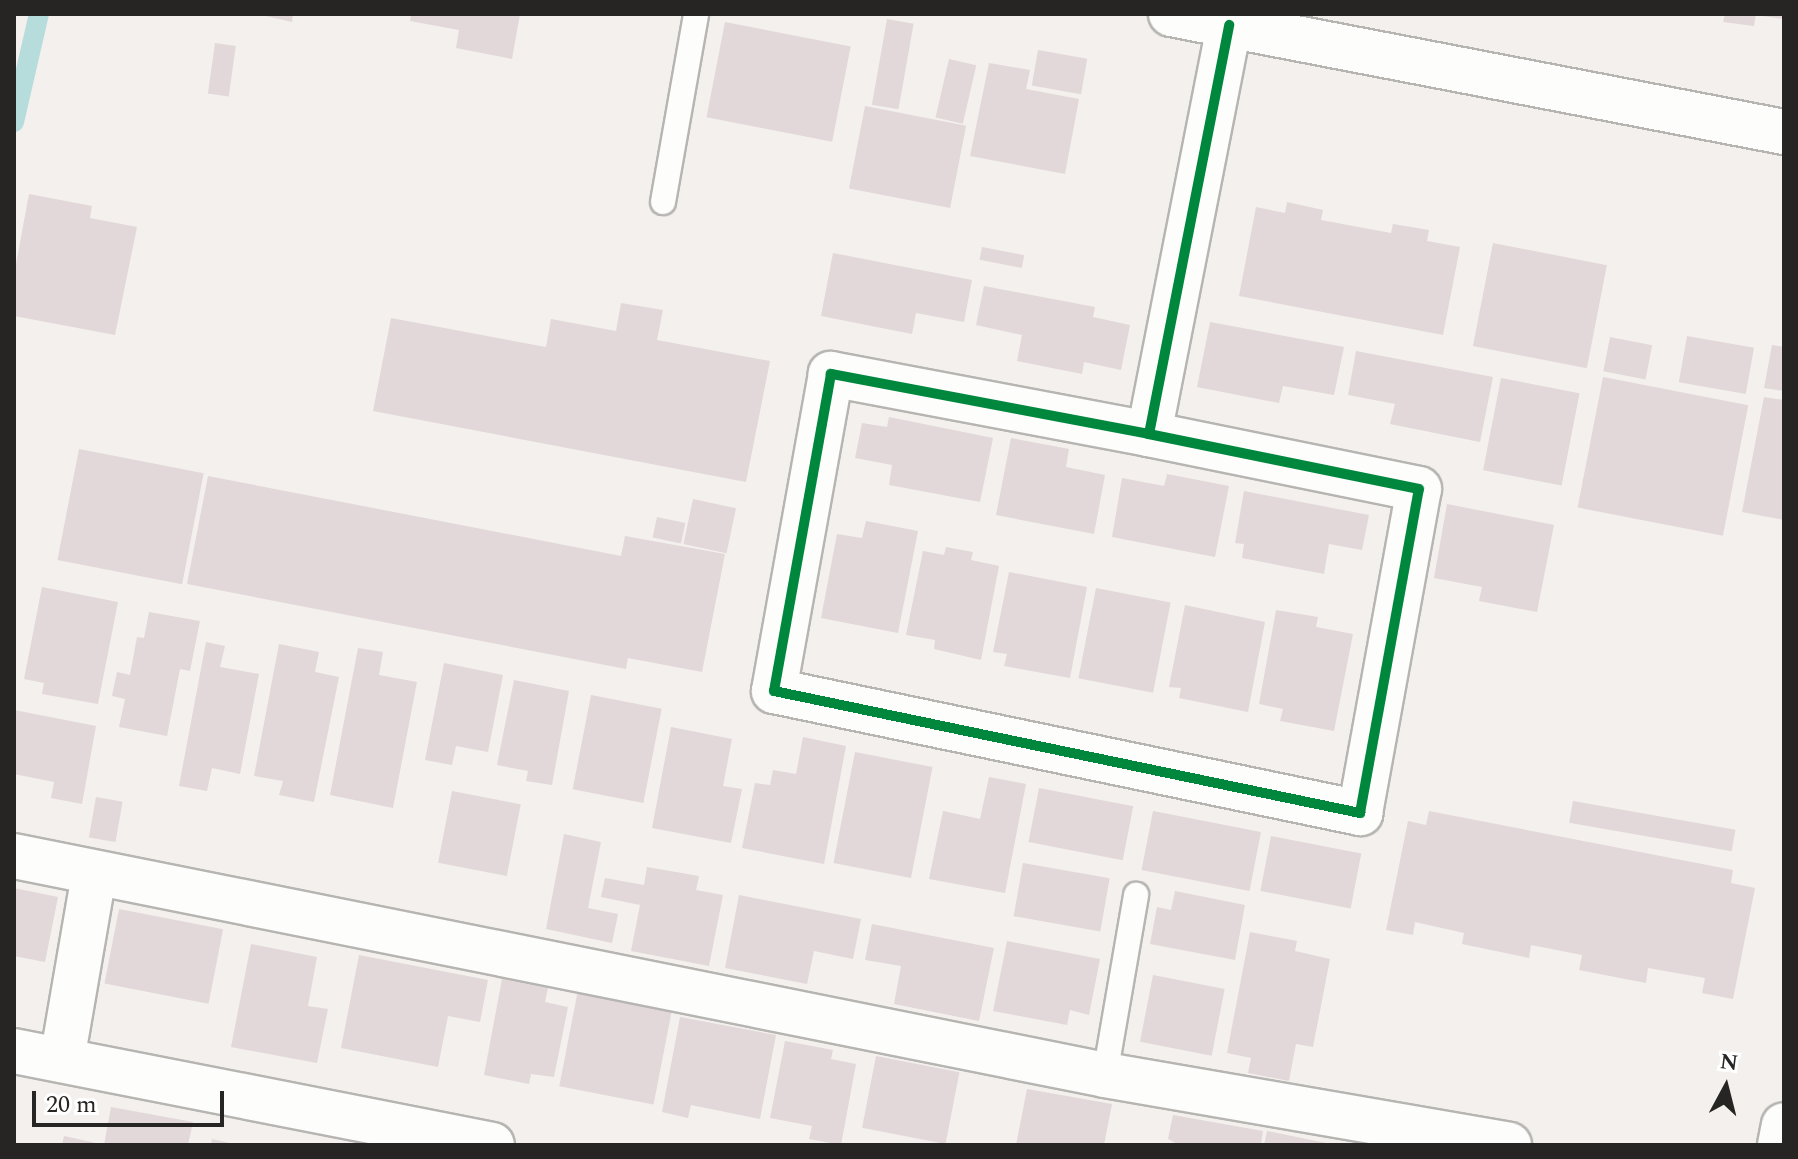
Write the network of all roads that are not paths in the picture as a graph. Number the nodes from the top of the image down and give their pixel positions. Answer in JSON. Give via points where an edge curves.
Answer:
{"nodes":[{"id":1,"x":696,"y":14,"type":"edge"},
{"id":2,"x":1171,"y":14,"type":"edge"},
{"id":3,"x":1229,"y":25,"type":"junction"},
{"id":4,"x":1784,"y":132,"type":"edge"},
{"id":5,"x":663,"y":202,"type":"dead end"},
{"id":6,"x":1149,"y":434,"type":"junction"},
{"id":7,"x":14,"y":856,"type":"edge"},
{"id":8,"x":94,"y":874,"type":"junction"},
{"id":9,"x":1136,"y":895,"type":"dead end"},
{"id":10,"x":14,"y":1051,"type":"edge"},
{"id":11,"x":62,"y":1060,"type":"junction"},
{"id":12,"x":1105,"y":1075,"type":"junction"},
{"id":13,"x":1784,"y":1125,"type":"edge"},
{"id":14,"x":492,"y":1145,"type":"edge"},
{"id":15,"x":1509,"y":1145,"type":"edge"},
{"id":16,"x":1780,"y":1145,"type":"edge"}],
"edges":[{"from":1,"to":5,"type":"lane"},
{"from":2,"to":3,"type":"street"},
{"from":3,"to":4,"type":"street"},
{"from":3,"to":6,"type":"street"},
{"from":6,"to":6,"type":"street","via":[[1419,489],[1360,813],[774,691],[831,374]]},
{"from":7,"to":8,"type":"street"},
{"from":8,"to":11,"type":"street"},
{"from":8,"to":12,"type":"street"},
{"from":9,"to":12,"type":"lane"},
{"from":10,"to":11,"type":"street"},
{"from":11,"to":14,"type":"street"},
{"from":12,"to":15,"type":"street"},
{"from":13,"to":16,"type":"street"}]}
